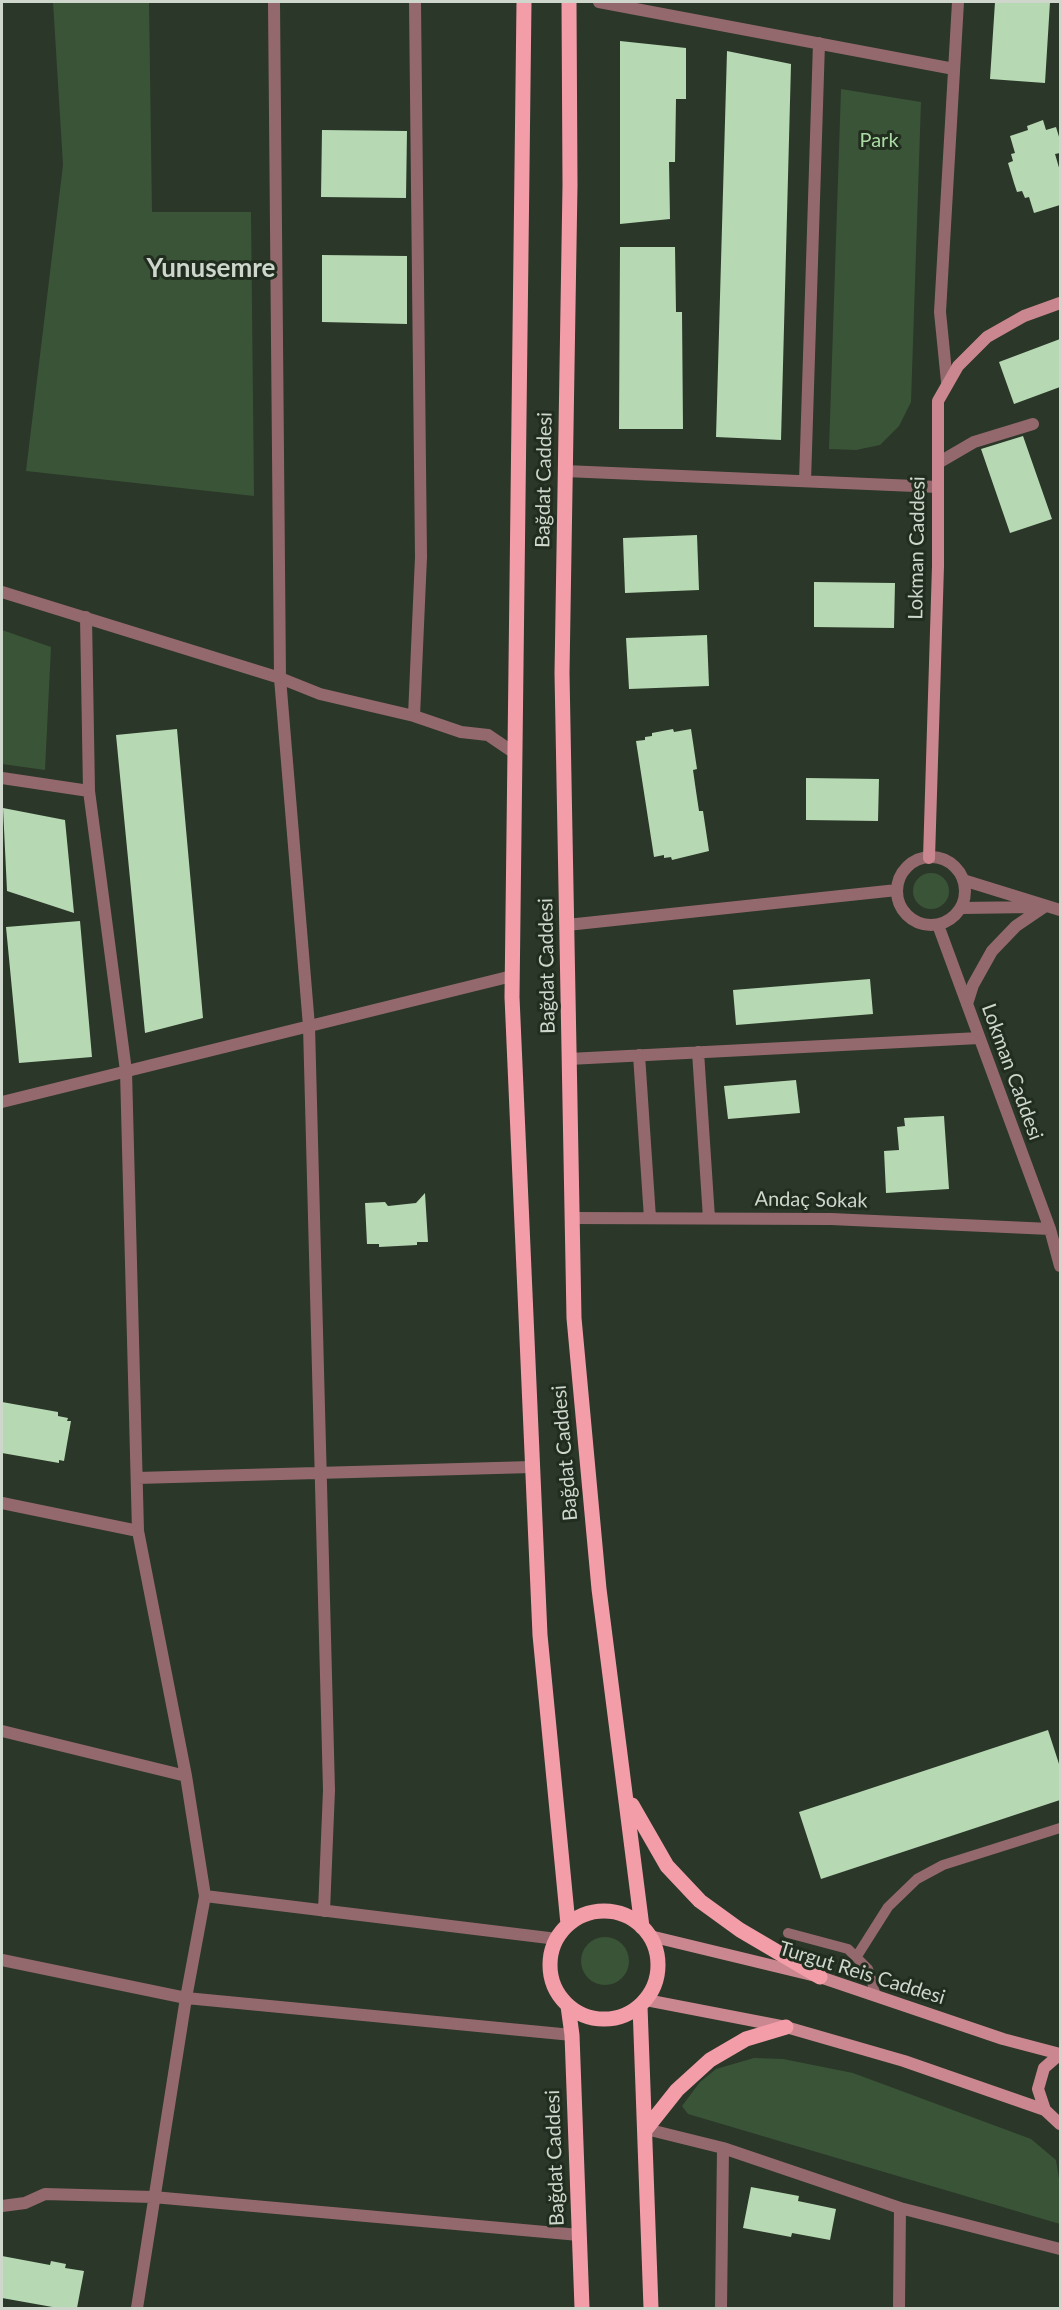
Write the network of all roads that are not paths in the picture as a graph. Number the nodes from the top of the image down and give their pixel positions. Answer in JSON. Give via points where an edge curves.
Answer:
{"nodes":[{"id":1,"x":274,"y":2,"type":"edge"},
{"id":2,"x":414,"y":2,"type":"edge"},
{"id":3,"x":524,"y":2,"type":"edge"},
{"id":4,"x":569,"y":2,"type":"edge"},
{"id":5,"x":600,"y":2,"type":"edge"},
{"id":6,"x":958,"y":2,"type":"edge"},
{"id":7,"x":819,"y":43,"type":"junction"},
{"id":8,"x":954,"y":69,"type":"junction"},
{"id":9,"x":1060,"y":303,"type":"edge"},
{"id":10,"x":947,"y":382,"type":"junction"},
{"id":11,"x":1034,"y":424,"type":"dead end"},
{"id":12,"x":938,"y":463,"type":"junction"},
{"id":13,"x":565,"y":471,"type":"junction"},
{"id":14,"x":805,"y":481,"type":"junction"},
{"id":15,"x":938,"y":487,"type":"junction"},
{"id":16,"x":2,"y":592,"type":"edge"},
{"id":17,"x":86,"y":617,"type":"junction"},
{"id":18,"x":280,"y":678,"type":"junction"},
{"id":19,"x":414,"y":716,"type":"junction"},
{"id":20,"x":513,"y":752,"type":"junction"},
{"id":21,"x":2,"y":778,"type":"edge"},
{"id":22,"x":89,"y":791,"type":"junction"},
{"id":23,"x":929,"y":858,"type":"junction"},
{"id":24,"x":963,"y":880,"type":"junction"},
{"id":25,"x":897,"y":890,"type":"junction"},
{"id":26,"x":1044,"y":907,"type":"junction"},
{"id":27,"x":961,"y":908,"type":"junction"},
{"id":28,"x":1060,"y":910,"type":"edge"},
{"id":29,"x":567,"y":925,"type":"junction"},
{"id":30,"x":938,"y":925,"type":"junction"},
{"id":31,"x":512,"y":976,"type":"junction"},
{"id":32,"x":967,"y":1004,"type":"junction"},
{"id":33,"x":309,"y":1026,"type":"junction"},
{"id":34,"x":979,"y":1038,"type":"junction"},
{"id":35,"x":698,"y":1052,"type":"junction"},
{"id":36,"x":639,"y":1055,"type":"junction"},
{"id":37,"x":569,"y":1059,"type":"junction"},
{"id":38,"x":126,"y":1071,"type":"junction"},
{"id":39,"x":2,"y":1102,"type":"edge"},
{"id":40,"x":572,"y":1218,"type":"junction"},
{"id":41,"x":650,"y":1218,"type":"junction"},
{"id":42,"x":709,"y":1218,"type":"junction"},
{"id":43,"x":1050,"y":1229,"type":"junction"},
{"id":44,"x":1060,"y":1266,"type":"edge"},
{"id":45,"x":532,"y":1467,"type":"junction"},
{"id":46,"x":322,"y":1473,"type":"junction"},
{"id":47,"x":137,"y":1478,"type":"junction"},
{"id":48,"x":2,"y":1503,"type":"edge"},
{"id":49,"x":138,"y":1531,"type":"junction"},
{"id":50,"x":2,"y":1731,"type":"edge"},
{"id":51,"x":186,"y":1776,"type":"junction"},
{"id":52,"x":624,"y":1784,"type":"junction"},
{"id":53,"x":1060,"y":1828,"type":"edge"},
{"id":54,"x":205,"y":1896,"type":"junction"},
{"id":55,"x":324,"y":1911,"type":"junction"},
{"id":56,"x":568,"y":1924,"type":"junction"},
{"id":57,"x":646,"y":1932,"type":"junction"},
{"id":58,"x":788,"y":1933,"type":"dead end"},
{"id":59,"x":557,"y":1939,"type":"junction"},
{"id":60,"x":857,"y":1956,"type":"junction"},
{"id":61,"x":2,"y":1960,"type":"edge"},
{"id":62,"x":820,"y":1977,"type":"junction"},
{"id":63,"x":876,"y":1996,"type":"junction"},
{"id":64,"x":186,"y":1998,"type":"junction"},
{"id":65,"x":643,"y":2003,"type":"junction"},
{"id":66,"x":568,"y":2006,"type":"junction"},
{"id":67,"x":786,"y":2027,"type":"junction"},
{"id":68,"x":572,"y":2035,"type":"junction"},
{"id":69,"x":1060,"y":2054,"type":"edge"},
{"id":70,"x":1045,"y":2110,"type":"junction"},
{"id":71,"x":1060,"y":2124,"type":"edge"},
{"id":72,"x":646,"y":2129,"type":"junction"},
{"id":73,"x":723,"y":2148,"type":"junction"},
{"id":74,"x":153,"y":2197,"type":"junction"},
{"id":75,"x":2,"y":2206,"type":"edge"},
{"id":76,"x":900,"y":2208,"type":"junction"},
{"id":77,"x":579,"y":2235,"type":"junction"},
{"id":78,"x":1060,"y":2249,"type":"edge"},
{"id":79,"x":137,"y":2308,"type":"edge"},
{"id":80,"x":582,"y":2308,"type":"edge"},
{"id":81,"x":651,"y":2308,"type":"edge"},
{"id":82,"x":721,"y":2308,"type":"edge"},
{"id":83,"x":899,"y":2308,"type":"edge"}],
"edges":[{"from":1,"to":18,"type":"street"},
{"from":2,"to":19,"type":"street","via":[[421,557]]},
{"from":3,"to":20,"type":"main road","name":"Bağdat Caddesi"},
{"from":4,"to":13,"type":"main road","name":"Bağdat Caddesi"},
{"from":5,"to":7,"type":"street"},
{"from":6,"to":8,"type":"street"},
{"from":7,"to":8,"type":"street"},
{"from":7,"to":14,"type":"street"},
{"from":8,"to":10,"type":"street","via":[[940,312]]},
{"from":9,"to":10,"type":"street","name":"Lokman Caddesi","via":[[1024,316],[987,337]]},
{"from":10,"to":12,"type":"street","name":"Lokman Caddesi","via":[[938,401]]},
{"from":11,"to":12,"type":"street","via":[[974,442]]},
{"from":12,"to":15,"type":"street","name":"Lokman Caddesi"},
{"from":13,"to":14,"type":"street"},
{"from":13,"to":29,"type":"main road","name":"Bağdat Caddesi","via":[[562,673]]},
{"from":14,"to":15,"type":"street"},
{"from":15,"to":23,"type":"street","name":"Lokman Caddesi"},
{"from":16,"to":17,"type":"street"},
{"from":17,"to":18,"type":"street"},
{"from":17,"to":22,"type":"street"},
{"from":18,"to":19,"type":"street","via":[[320,694]]},
{"from":18,"to":33,"type":"street"},
{"from":19,"to":20,"type":"street","via":[[461,732],[488,735]]},
{"from":20,"to":31,"type":"main road","name":"Bağdat Caddesi"},
{"from":21,"to":22,"type":"street"},
{"from":22,"to":38,"type":"street"},
{"from":23,"to":24,"type":"street","via":[[952,864]]},
{"from":23,"to":25,"type":"street","via":[[907,867]]},
{"from":24,"to":26,"type":"street"},
{"from":24,"to":27,"type":"street"},
{"from":25,"to":29,"type":"street"},
{"from":25,"to":30,"type":"street","via":[[899,903],[910,918]]},
{"from":26,"to":27,"type":"street"},
{"from":26,"to":28,"type":"street"},
{"from":26,"to":32,"type":"street","via":[[1016,926],[992,951]]},
{"from":27,"to":30,"type":"street"},
{"from":29,"to":37,"type":"main road","name":"Bağdat Caddesi"},
{"from":30,"to":32,"type":"street","name":"Lokman Caddesi"},
{"from":31,"to":33,"type":"street"},
{"from":31,"to":45,"type":"main road","name":"Bağdat Caddesi"},
{"from":32,"to":34,"type":"street","name":"Lokman Caddesi"},
{"from":33,"to":38,"type":"street"},
{"from":33,"to":46,"type":"street"},
{"from":34,"to":35,"type":"street"},
{"from":34,"to":43,"type":"street","name":"Lokman Caddesi"},
{"from":35,"to":36,"type":"street"},
{"from":35,"to":42,"type":"street"},
{"from":36,"to":37,"type":"street"},
{"from":36,"to":41,"type":"street"},
{"from":37,"to":40,"type":"main road","name":"Bağdat Caddesi"},
{"from":38,"to":39,"type":"street"},
{"from":38,"to":47,"type":"street"},
{"from":40,"to":41,"type":"street","name":"Andaç Sokak"},
{"from":40,"to":52,"type":"main road","name":"Bağdat Caddesi","via":[[574,1318],[585,1454]]},
{"from":41,"to":42,"type":"street","name":"Andaç Sokak"},
{"from":42,"to":43,"type":"street","name":"Andaç Sokak"},
{"from":43,"to":44,"type":"street","name":"Lokman Caddesi"},
{"from":45,"to":46,"type":"street"},
{"from":45,"to":56,"type":"main road","name":"Bağdat Caddesi","via":[[540,1635]]},
{"from":46,"to":47,"type":"street"},
{"from":46,"to":55,"type":"street","via":[[328,1790]]},
{"from":47,"to":49,"type":"street"},
{"from":48,"to":49,"type":"street"},
{"from":49,"to":51,"type":"street"},
{"from":50,"to":51,"type":"street"},
{"from":51,"to":54,"type":"street"},
{"from":52,"to":57,"type":"main road","name":"Bağdat Caddesi"},
{"from":52,"to":62,"type":"main road","via":[[654,1847],[700,1901],[740,1930]]},
{"from":53,"to":60,"type":"lane","via":[[943,1865],[917,1879],[888,1906]]},
{"from":54,"to":55,"type":"street"},
{"from":54,"to":64,"type":"street"},
{"from":55,"to":59,"type":"street"},
{"from":56,"to":57,"type":"main road","via":[[579,1917],[606,1911],[626,1916]]},
{"from":56,"to":59,"type":"main road"},
{"from":57,"to":62,"type":"street","name":"Turgut Reis Caddesi"},
{"from":57,"to":65,"type":"main road","via":[[658,1962],[653,1988]]},
{"from":58,"to":60,"type":"lane","via":[[840,1946]]},
{"from":59,"to":66,"type":"main road","via":[[550,1956],[550,1974]]},
{"from":60,"to":63,"type":"lane","via":[[868,1969]]},
{"from":61,"to":64,"type":"street"},
{"from":62,"to":63,"type":"street","name":"Turgut Reis Caddesi"},
{"from":63,"to":69,"type":"street","name":"Turgut Reis Caddesi"},
{"from":64,"to":68,"type":"street"},
{"from":64,"to":74,"type":"street"},
{"from":65,"to":66,"type":"main road","via":[[627,2014],[604,2019]]},
{"from":65,"to":67,"type":"street"},
{"from":65,"to":72,"type":"main road"},
{"from":66,"to":68,"type":"main road","name":"Bağdat Caddesi"},
{"from":67,"to":70,"type":"street","via":[[904,2061]]},
{"from":67,"to":72,"type":"main road","via":[[746,2039],[710,2060],[677,2090]]},
{"from":68,"to":77,"type":"main road","name":"Bağdat Caddesi"},
{"from":69,"to":70,"type":"street","via":[[1044,2068],[1040,2078],[1038,2089]]},
{"from":70,"to":71,"type":"street"},
{"from":72,"to":73,"type":"street"},
{"from":72,"to":81,"type":"main road"},
{"from":73,"to":76,"type":"street"},
{"from":73,"to":82,"type":"street"},
{"from":74,"to":75,"type":"street","via":[[45,2194],[25,2203]]},
{"from":74,"to":77,"type":"street"},
{"from":74,"to":79,"type":"street"},
{"from":76,"to":78,"type":"street"},
{"from":76,"to":83,"type":"street"},
{"from":77,"to":80,"type":"main road","name":"Bağdat Caddesi"}]}
